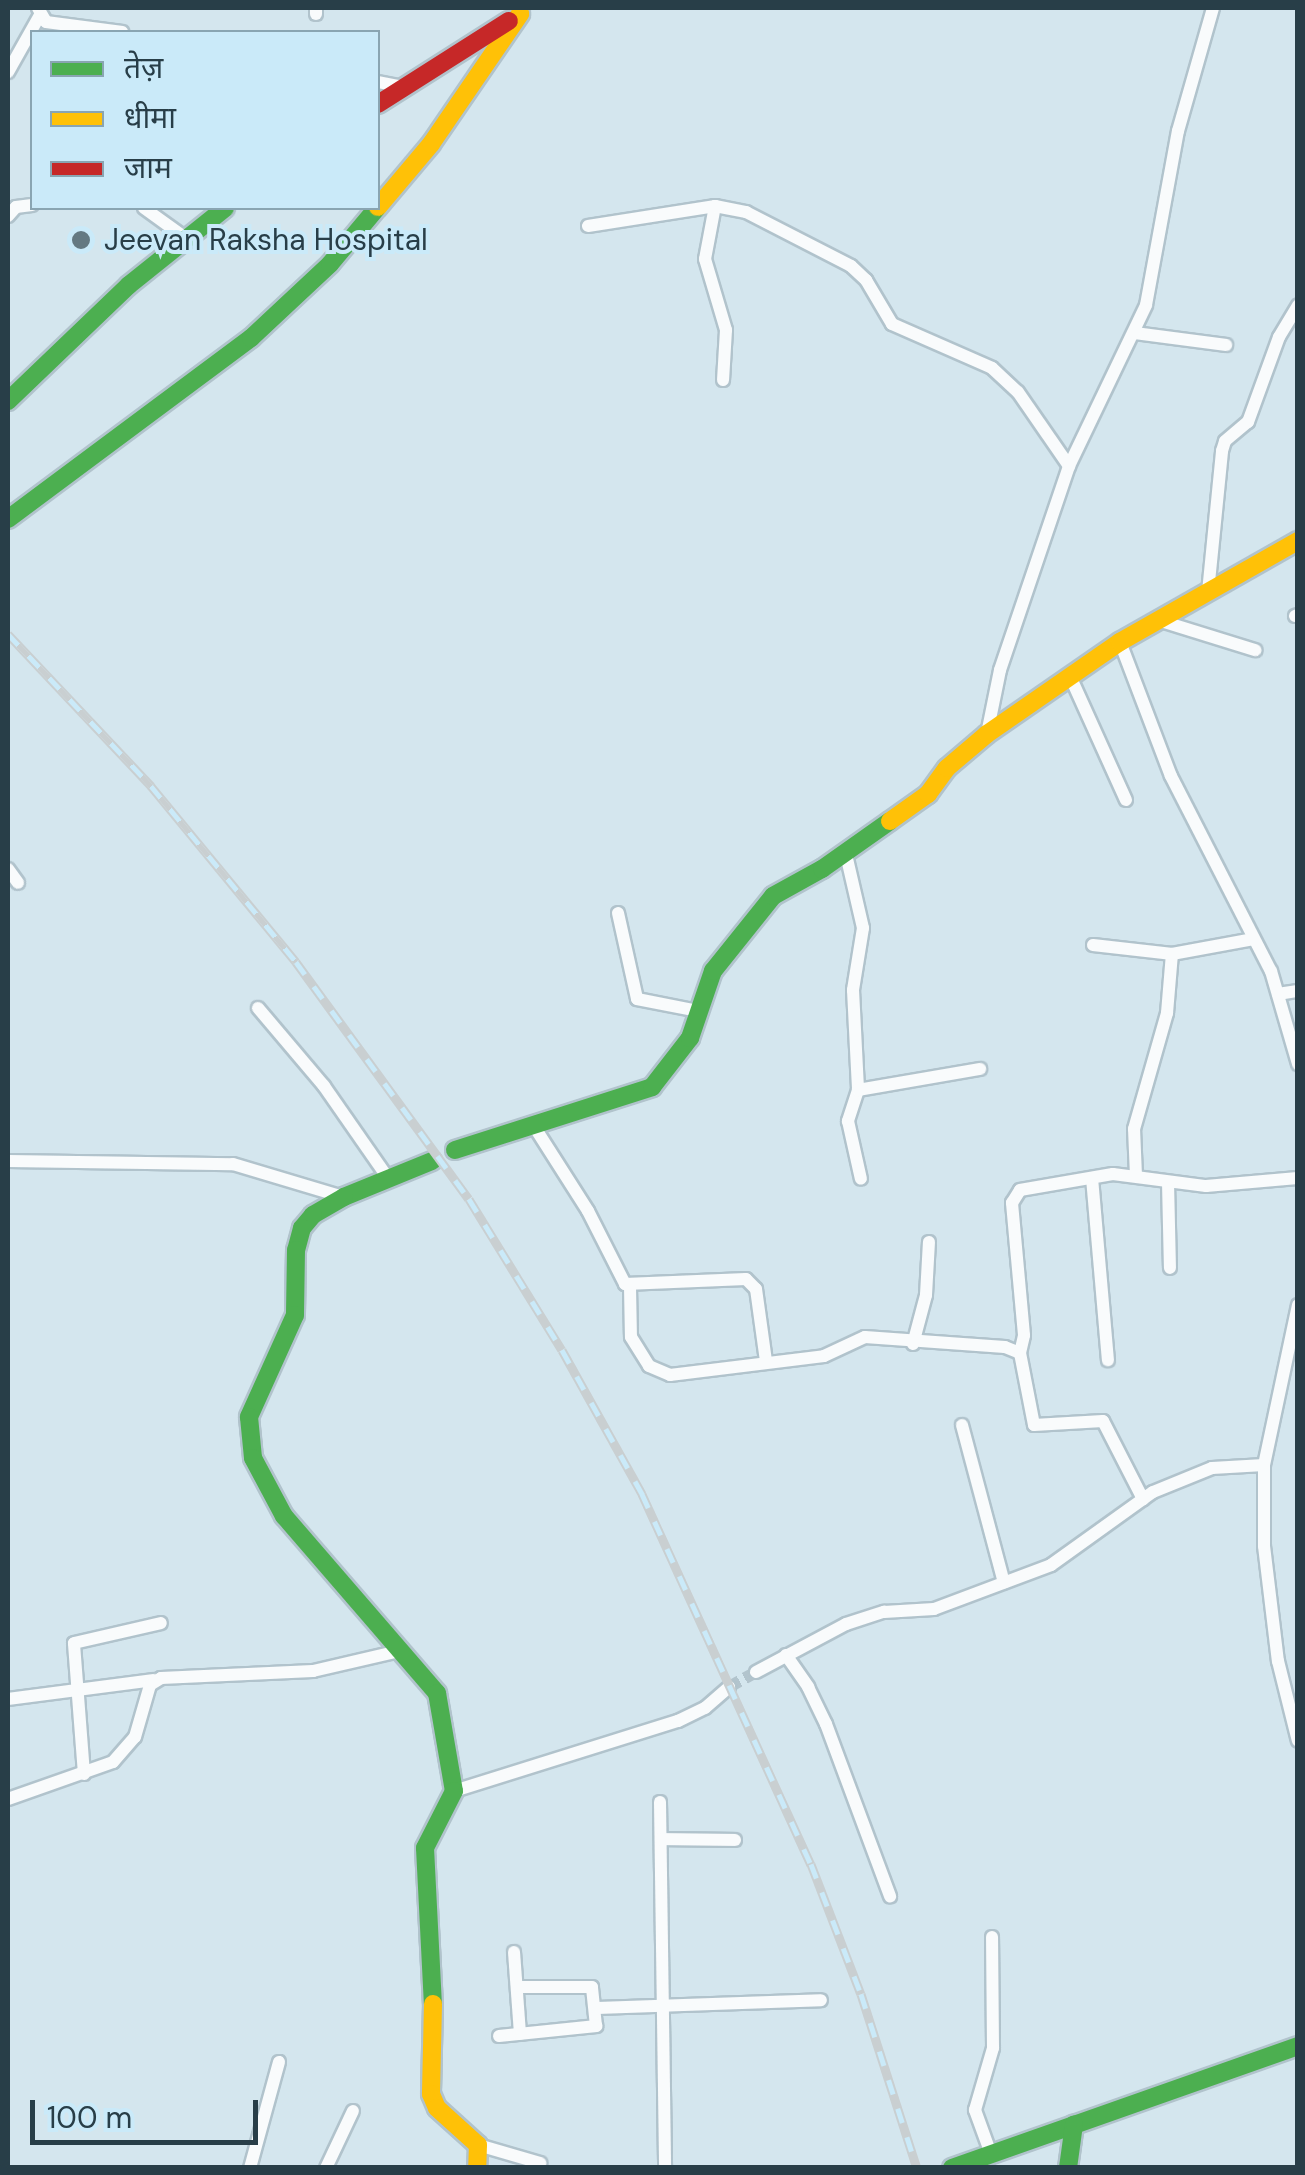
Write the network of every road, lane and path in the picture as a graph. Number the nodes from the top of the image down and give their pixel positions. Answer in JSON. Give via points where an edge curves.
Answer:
{"nodes":[{"id":1,"x":1213,"y":8,"type":"edge"},
{"id":2,"x":39,"y":11,"type":"edge"},
{"id":3,"x":524,"y":11,"type":"edge"},
{"id":4,"x":95,"y":30,"type":"edge"},
{"id":5,"x":8,"y":72,"type":"edge"},
{"id":6,"x":380,"y":82,"type":"edge"},
{"id":7,"x":404,"y":87,"type":"junction"},
{"id":8,"x":380,"y":103,"type":"edge"},
{"id":9,"x":380,"y":204,"type":"edge"},
{"id":10,"x":30,"y":205,"type":"edge"},
{"id":11,"x":715,"y":206,"type":"junction"},
{"id":12,"x":147,"y":210,"type":"edge"},
{"id":13,"x":221,"y":210,"type":"edge"},
{"id":14,"x":375,"y":210,"type":"edge"},
{"id":15,"x":8,"y":216,"type":"edge"},
{"id":16,"x":588,"y":226,"type":"dead end"},
{"id":17,"x":184,"y":237,"type":"junction"},
{"id":18,"x":1298,"y":304,"type":"edge"},
{"id":19,"x":1135,"y":333,"type":"junction"},
{"id":20,"x":1226,"y":346,"type":"dead end"},
{"id":21,"x":723,"y":380,"type":"dead end"},
{"id":22,"x":8,"y":400,"type":"edge"},
{"id":23,"x":1069,"y":466,"type":"junction"},
{"id":24,"x":8,"y":519,"type":"edge"},
{"id":25,"x":1298,"y":541,"type":"edge"},
{"id":26,"x":1208,"y":592,"type":"junction"},
{"id":27,"x":1157,"y":620,"type":"junction"},
{"id":28,"x":1120,"y":642,"type":"junction"},
{"id":29,"x":1256,"y":650,"type":"dead end"},
{"id":30,"x":1070,"y":676,"type":"junction"},
{"id":31,"x":987,"y":734,"type":"junction"},
{"id":32,"x":1126,"y":800,"type":"dead end"},
{"id":33,"x":845,"y":850,"type":"junction"},
{"id":34,"x":8,"y":869,"type":"edge"},
{"id":35,"x":18,"y":883,"type":"dead end"},
{"id":36,"x":618,"y":912,"type":"dead end"},
{"id":37,"x":1254,"y":938,"type":"junction"},
{"id":38,"x":1093,"y":945,"type":"dead end"},
{"id":39,"x":1172,"y":954,"type":"junction"},
{"id":40,"x":1298,"y":990,"type":"edge"},
{"id":41,"x":1278,"y":994,"type":"junction"},
{"id":42,"x":258,"y":1008,"type":"dead end"},
{"id":43,"x":699,"y":1011,"type":"junction"},
{"id":44,"x":1298,"y":1064,"type":"edge"},
{"id":45,"x":980,"y":1069,"type":"dead end"},
{"id":46,"x":858,"y":1090,"type":"junction"},
{"id":47,"x":532,"y":1123,"type":"junction"},
{"id":48,"x":455,"y":1150,"type":"dead end"},
{"id":49,"x":432,"y":1161,"type":"dead end"},
{"id":50,"x":8,"y":1162,"type":"edge"},
{"id":51,"x":1136,"y":1176,"type":"junction"},
{"id":52,"x":388,"y":1178,"type":"junction"},
{"id":53,"x":1092,"y":1178,"type":"junction"},
{"id":54,"x":1298,"y":1178,"type":"edge"},
{"id":55,"x":861,"y":1179,"type":"dead end"},
{"id":56,"x":1168,"y":1182,"type":"junction"},
{"id":57,"x":344,"y":1197,"type":"junction"},
{"id":58,"x":929,"y":1242,"type":"dead end"},
{"id":59,"x":1170,"y":1268,"type":"dead end"},
{"id":60,"x":630,"y":1287,"type":"junction"},
{"id":61,"x":1298,"y":1304,"type":"edge"},
{"id":62,"x":913,"y":1344,"type":"junction"},
{"id":63,"x":1020,"y":1353,"type":"junction"},
{"id":64,"x":1108,"y":1360,"type":"dead end"},
{"id":65,"x":766,"y":1361,"type":"junction"},
{"id":66,"x":1283,"y":1387,"type":"junction"},
{"id":67,"x":1298,"y":1400,"type":"edge"},
{"id":68,"x":962,"y":1425,"type":"dead end"},
{"id":69,"x":1264,"y":1465,"type":"junction"},
{"id":70,"x":1143,"y":1499,"type":"junction"},
{"id":71,"x":1004,"y":1583,"type":"junction"},
{"id":72,"x":161,"y":1622,"type":"dead end"},
{"id":73,"x":399,"y":1651,"type":"junction"},
{"id":74,"x":786,"y":1655,"type":"junction"},
{"id":75,"x":756,"y":1672,"type":"tunnel mouth"},
{"id":76,"x":154,"y":1680,"type":"junction"},
{"id":77,"x":729,"y":1687,"type":"tunnel mouth"},
{"id":78,"x":76,"y":1690,"type":"junction"},
{"id":79,"x":8,"y":1699,"type":"edge"},
{"id":80,"x":1298,"y":1740,"type":"edge"},
{"id":81,"x":84,"y":1774,"type":"junction"},
{"id":82,"x":454,"y":1791,"type":"junction"},
{"id":83,"x":8,"y":1797,"type":"edge"},
{"id":84,"x":660,"y":1802,"type":"dead end"},
{"id":85,"x":661,"y":1839,"type":"junction"},
{"id":86,"x":734,"y":1840,"type":"dead end"},
{"id":87,"x":890,"y":1896,"type":"dead end"},
{"id":88,"x":992,"y":1938,"type":"dead end"},
{"id":89,"x":514,"y":1952,"type":"dead end"},
{"id":90,"x":517,"y":1987,"type":"junction"},
{"id":91,"x":821,"y":2000,"type":"dead end"},
{"id":92,"x":664,"y":2006,"type":"junction"},
{"id":93,"x":597,"y":2008,"type":"junction"},
{"id":94,"x":520,"y":2034,"type":"junction"},
{"id":95,"x":499,"y":2036,"type":"dead end"},
{"id":96,"x":1298,"y":2046,"type":"edge"},
{"id":97,"x":279,"y":2062,"type":"dead end"},
{"id":98,"x":352,"y":2112,"type":"dead end"},
{"id":99,"x":1074,"y":2124,"type":"junction"},
{"id":100,"x":478,"y":2145,"type":"junction"},
{"id":101,"x":991,"y":2154,"type":"junction"},
{"id":102,"x":540,"y":2163,"type":"dead end"},
{"id":103,"x":250,"y":2168,"type":"edge"},
{"id":104,"x":326,"y":2168,"type":"edge"},
{"id":105,"x":477,"y":2168,"type":"edge"},
{"id":106,"x":665,"y":2168,"type":"edge"},
{"id":107,"x":952,"y":2168,"type":"edge"},
{"id":108,"x":1068,"y":2168,"type":"edge"}],
"edges":[{"from":1,"to":19,"type":"street","via":[[1178,130]]},
{"from":2,"to":4,"type":"street","via":[[46,22]]},
{"from":2,"to":5,"type":"street"},
{"from":3,"to":7,"type":"main road"},
{"from":3,"to":9,"type":"main road","via":[[431,144]]},
{"from":6,"to":7,"type":"street"},
{"from":7,"to":8,"type":"main road"},
{"from":10,"to":15,"type":"street"},
{"from":11,"to":16,"type":"street"},
{"from":11,"to":21,"type":"street","via":[[705,258],[726,330]]},
{"from":11,"to":23,"type":"street","via":[[746,212],[851,266],[892,324],[992,368],[1018,392]]},
{"from":12,"to":17,"type":"street"},
{"from":13,"to":17,"type":"main road"},
{"from":14,"to":24,"type":"main road","via":[[330,264],[251,338]]},
{"from":17,"to":22,"type":"main road"},
{"from":18,"to":26,"type":"street","via":[[1248,422],[1225,440]]},
{"from":19,"to":20,"type":"street"},
{"from":19,"to":23,"type":"street"},
{"from":23,"to":31,"type":"street","via":[[1000,670]]},
{"from":25,"to":26,"type":"main road"},
{"from":26,"to":27,"type":"main road"},
{"from":27,"to":28,"type":"main road"},
{"from":27,"to":29,"type":"street"},
{"from":28,"to":30,"type":"main road"},
{"from":28,"to":37,"type":"street","via":[[1171,776]]},
{"from":30,"to":31,"type":"main road"},
{"from":30,"to":32,"type":"street"},
{"from":31,"to":33,"type":"main road","via":[[913,805]]},
{"from":33,"to":43,"type":"main road","via":[[772,896],[751,918],[713,971]]},
{"from":33,"to":46,"type":"street","via":[[863,928],[854,990]]},
{"from":34,"to":35,"type":"street"},
{"from":36,"to":43,"type":"street","via":[[637,1000]]},
{"from":37,"to":39,"type":"street"},
{"from":37,"to":41,"type":"street"},
{"from":38,"to":39,"type":"street"},
{"from":39,"to":51,"type":"street","via":[[1167,1012],[1134,1129]]},
{"from":40,"to":41,"type":"street"},
{"from":41,"to":44,"type":"street"},
{"from":42,"to":52,"type":"street","via":[[324,1086]]},
{"from":43,"to":47,"type":"main road","via":[[683,1049],[652,1087]]},
{"from":45,"to":46,"type":"street"},
{"from":46,"to":55,"type":"street","via":[[848,1122]]},
{"from":47,"to":48,"type":"main road"},
{"from":47,"to":60,"type":"street"},
{"from":49,"to":52,"type":"main road"},
{"from":50,"to":57,"type":"street","via":[[233,1164]]},
{"from":51,"to":53,"type":"street"},
{"from":51,"to":56,"type":"street"},
{"from":52,"to":57,"type":"main road"},
{"from":53,"to":63,"type":"street","via":[[1014,1196]]},
{"from":53,"to":64,"type":"street"},
{"from":54,"to":56,"type":"street","via":[[1206,1186]]},
{"from":56,"to":59,"type":"street"},
{"from":57,"to":73,"type":"main road","via":[[302,1228],[295,1315],[252,1405],[250,1445],[284,1516]]},
{"from":58,"to":62,"type":"street","via":[[926,1294]]},
{"from":60,"to":65,"type":"street","via":[[746,1278],[756,1289]]},
{"from":60,"to":65,"type":"street","via":[[630,1337],[656,1373]]},
{"from":61,"to":66,"type":"street"},
{"from":62,"to":63,"type":"street","via":[[1005,1346]]},
{"from":62,"to":65,"type":"street","via":[[855,1338],[824,1356]]},
{"from":63,"to":70,"type":"street","via":[[1034,1426],[1103,1421]]},
{"from":66,"to":67,"type":"street"},
{"from":66,"to":69,"type":"street"},
{"from":68,"to":71,"type":"street"},
{"from":69,"to":70,"type":"street","via":[[1212,1468]]},
{"from":69,"to":80,"type":"street","via":[[1268,1602]]},
{"from":70,"to":71,"type":"street","via":[[1066,1556]]},
{"from":71,"to":74,"type":"street","via":[[934,1609],[884,1612],[846,1624]]},
{"from":72,"to":78,"type":"street","via":[[74,1643]]},
{"from":73,"to":76,"type":"street","via":[[313,1670]]},
{"from":73,"to":82,"type":"main road","via":[[437,1693]]},
{"from":74,"to":75,"type":"street"},
{"from":74,"to":87,"type":"street","via":[[826,1724]]},
{"from":76,"to":78,"type":"street"},
{"from":76,"to":81,"type":"street","via":[[127,1750]]},
{"from":77,"to":82,"type":"street","via":[[678,1721]]},
{"from":78,"to":79,"type":"street"},
{"from":78,"to":81,"type":"street"},
{"from":81,"to":83,"type":"street"},
{"from":82,"to":100,"type":"main road","via":[[424,1848],[434,2012],[431,2094],[437,2108]]},
{"from":84,"to":85,"type":"street"},
{"from":85,"to":86,"type":"street"},
{"from":85,"to":92,"type":"street"},
{"from":88,"to":101,"type":"street","via":[[993,2048],[975,2110]]},
{"from":89,"to":90,"type":"street"},
{"from":90,"to":93,"type":"street","via":[[588,1986]]},
{"from":90,"to":94,"type":"street"},
{"from":91,"to":92,"type":"street"},
{"from":92,"to":93,"type":"street"},
{"from":92,"to":106,"type":"street"},
{"from":93,"to":94,"type":"street","via":[[592,2029]]},
{"from":94,"to":95,"type":"street"},
{"from":96,"to":99,"type":"main road"},
{"from":97,"to":103,"type":"street"},
{"from":98,"to":104,"type":"street"},
{"from":99,"to":101,"type":"main road"},
{"from":99,"to":108,"type":"main road"},
{"from":100,"to":102,"type":"street"},
{"from":100,"to":105,"type":"main road"},
{"from":101,"to":107,"type":"main road"}]}
